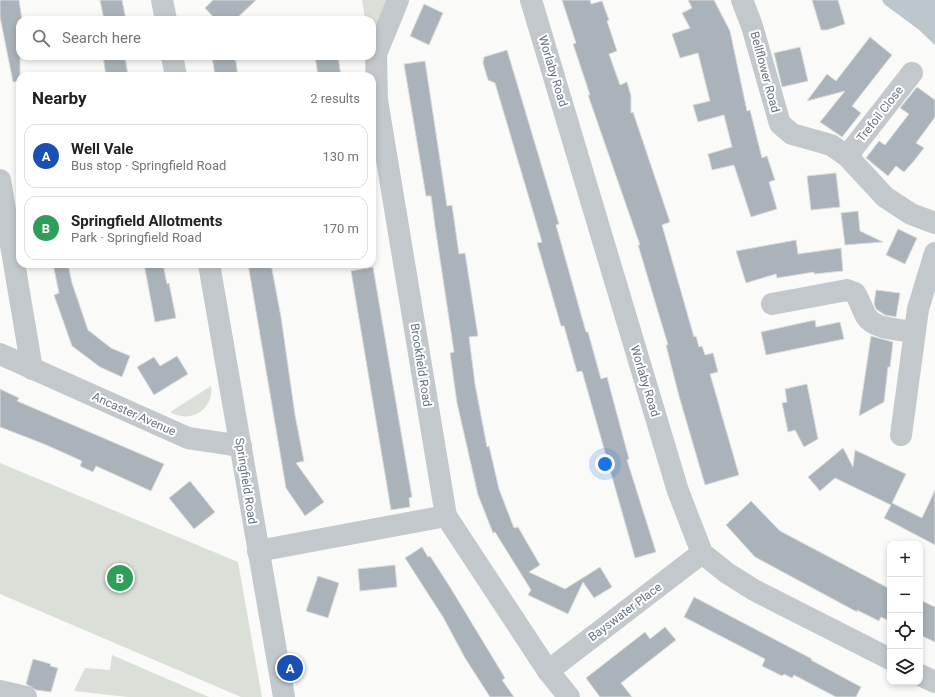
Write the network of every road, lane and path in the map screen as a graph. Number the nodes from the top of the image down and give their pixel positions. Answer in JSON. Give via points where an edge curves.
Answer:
{"nodes":[{"id":1,"x":162,"y":0,"type":"edge"},
{"id":2,"x":398,"y":0,"type":"edge"},
{"id":3,"x":531,"y":0,"type":"edge"},
{"id":4,"x":742,"y":0,"type":"edge"},
{"id":5,"x":165,"y":16,"type":"edge"},
{"id":6,"x":173,"y":60,"type":"edge"},
{"id":7,"x":175,"y":72,"type":"edge"},
{"id":8,"x":912,"y":73,"type":"dead end"},
{"id":9,"x":848,"y":156,"type":"junction"},
{"id":10,"x":0,"y":180,"type":"edge"},
{"id":11,"x":935,"y":223,"type":"edge"},
{"id":12,"x":935,"y":253,"type":"edge"},
{"id":13,"x":210,"y":268,"type":"edge"},
{"id":14,"x":772,"y":304,"type":"dead end"},
{"id":15,"x":914,"y":332,"type":"junction"},
{"id":16,"x":0,"y":354,"type":"edge"},
{"id":17,"x":32,"y":369,"type":"junction"},
{"id":18,"x":901,"y":435,"type":"dead end"},
{"id":19,"x":241,"y":446,"type":"junction"},
{"id":20,"x":446,"y":516,"type":"junction"},
{"id":21,"x":258,"y":552,"type":"junction"},
{"id":22,"x":702,"y":554,"type":"junction"},
{"id":23,"x":887,"y":657,"type":"edge"},
{"id":24,"x":548,"y":670,"type":"junction"},
{"id":25,"x":923,"y":676,"type":"edge"},
{"id":26,"x":935,"y":682,"type":"edge"},
{"id":27,"x":0,"y":691,"type":"edge"},
{"id":28,"x":26,"y":697,"type":"edge"},
{"id":29,"x":284,"y":697,"type":"edge"},
{"id":30,"x":569,"y":697,"type":"edge"}],
"edges":[{"from":1,"to":5,"type":"street"},
{"from":2,"to":20,"type":"street","name":"Brookfield Road","via":[[376,54],[377,100]]},
{"from":3,"to":22,"type":"street","name":"Worlaby Road","via":[[678,491]]},
{"from":4,"to":9,"type":"street","name":"Bellflower Road","via":[[780,124],[792,134],[831,145]]},
{"from":6,"to":7,"type":"street"},
{"from":8,"to":9,"type":"street","name":"Trefoil Close"},
{"from":9,"to":11,"type":"street","name":"Bellflower Road","via":[[885,197],[911,214]]},
{"from":10,"to":17,"type":"street"},
{"from":12,"to":15,"type":"street","via":[[918,309]]},
{"from":13,"to":19,"type":"street","name":"Springfield Road"},
{"from":14,"to":15,"type":"street","via":[[847,290],[855,293],[867,318],[872,322],[880,327]]},
{"from":15,"to":18,"type":"street"},
{"from":16,"to":17,"type":"street","name":"Ancaster Avenue"},
{"from":17,"to":19,"type":"street","name":"Ancaster Avenue","via":[[188,438]]},
{"from":19,"to":21,"type":"street","name":"Springfield Road"},
{"from":20,"to":21,"type":"street"},
{"from":20,"to":24,"type":"street","name":"Brookfield Road"},
{"from":21,"to":29,"type":"street","name":"Springfield Road"},
{"from":22,"to":23,"type":"street","via":[[754,590]]},
{"from":22,"to":24,"type":"street","name":"Bayswater Place"},
{"from":24,"to":30,"type":"street","name":"Brookfield Road"},
{"from":25,"to":26,"type":"street"},
{"from":27,"to":28,"type":"street"}]}
